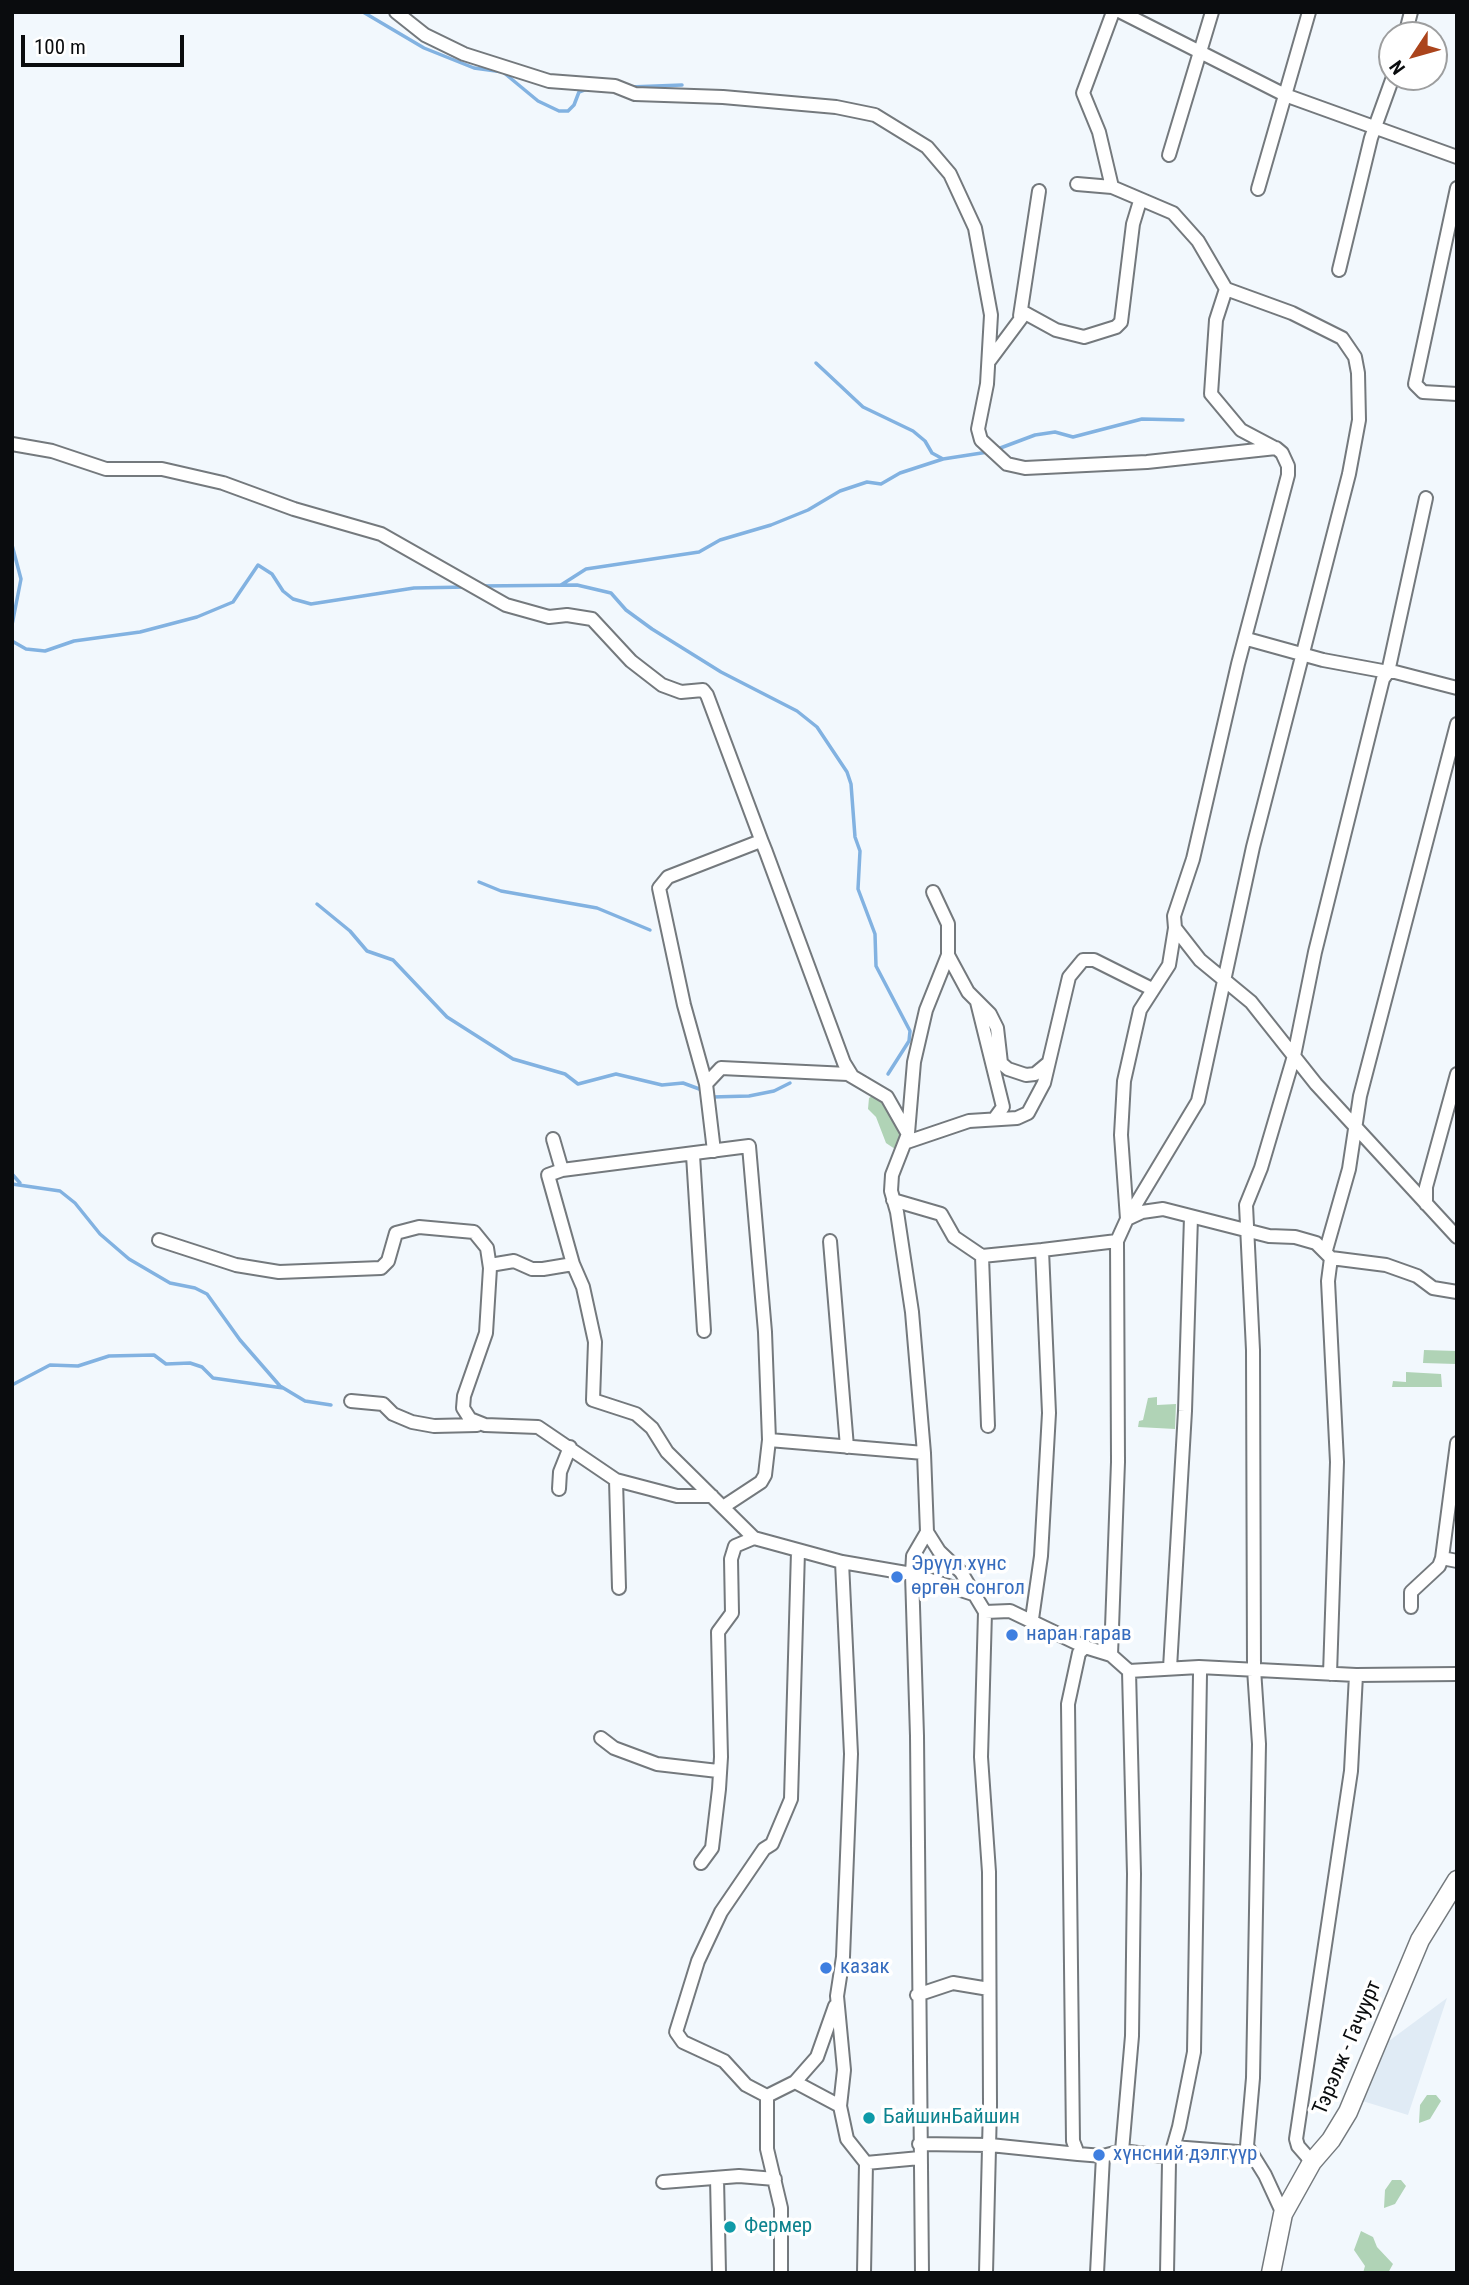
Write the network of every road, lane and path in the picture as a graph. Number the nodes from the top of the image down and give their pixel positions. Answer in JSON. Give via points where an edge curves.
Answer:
{"nodes":[{"id":1,"x":396,"y":12,"type":"edge"},
{"id":2,"x":1113,"y":12,"type":"edge"},
{"id":3,"x":1121,"y":12,"type":"edge"},
{"id":4,"x":1212,"y":12,"type":"edge"},
{"id":5,"x":1308,"y":12,"type":"edge"},
{"id":6,"x":1200,"y":52,"type":"junction"},
{"id":7,"x":1388,"y":91,"type":"edge"},
{"id":8,"x":1285,"y":95,"type":"junction"},
{"id":9,"x":1376,"y":129,"type":"junction"},
{"id":10,"x":1168,"y":155,"type":"dead end"},
{"id":11,"x":1457,"y":157,"type":"edge"},
{"id":12,"x":1077,"y":184,"type":"dead end"},
{"id":13,"x":1112,"y":187,"type":"junction"},
{"id":14,"x":1457,"y":188,"type":"edge"},
{"id":15,"x":1258,"y":189,"type":"dead end"},
{"id":16,"x":1040,"y":191,"type":"dead end"},
{"id":17,"x":1140,"y":201,"type":"junction"},
{"id":18,"x":1339,"y":270,"type":"dead end"},
{"id":19,"x":1226,"y":289,"type":"junction"},
{"id":20,"x":1020,"y":316,"type":"junction"},
{"id":21,"x":990,"y":360,"type":"junction"},
{"id":22,"x":1457,"y":394,"type":"edge"},
{"id":23,"x":12,"y":444,"type":"edge"},
{"id":24,"x":1276,"y":448,"type":"junction"},
{"id":25,"x":1426,"y":498,"type":"dead end"},
{"id":26,"x":1247,"y":639,"type":"junction"},
{"id":27,"x":1305,"y":654,"type":"junction"},
{"id":28,"x":1388,"y":672,"type":"junction"},
{"id":29,"x":1457,"y":688,"type":"edge"},
{"id":30,"x":1457,"y":724,"type":"edge"},
{"id":31,"x":762,"y":842,"type":"junction"},
{"id":32,"x":933,"y":892,"type":"dead end"},
{"id":33,"x":1175,"y":928,"type":"junction"},
{"id":34,"x":948,"y":955,"type":"junction"},
{"id":35,"x":1226,"y":982,"type":"junction"},
{"id":36,"x":1152,"y":989,"type":"junction"},
{"id":37,"x":977,"y":1002,"type":"junction"},
{"id":38,"x":1294,"y":1056,"type":"junction"},
{"id":39,"x":1047,"y":1064,"type":"junction"},
{"id":40,"x":1457,"y":1074,"type":"edge"},
{"id":41,"x":852,"y":1076,"type":"junction"},
{"id":42,"x":706,"y":1084,"type":"junction"},
{"id":43,"x":995,"y":1118,"type":"junction"},
{"id":44,"x":1354,"y":1124,"type":"junction"},
{"id":45,"x":907,"y":1138,"type":"junction"},
{"id":46,"x":553,"y":1139,"type":"dead end"},
{"id":47,"x":714,"y":1152,"type":"junction"},
{"id":48,"x":693,"y":1155,"type":"junction"},
{"id":49,"x":562,"y":1170,"type":"junction"},
{"id":50,"x":893,"y":1200,"type":"junction"},
{"id":51,"x":1426,"y":1203,"type":"junction"},
{"id":52,"x":1191,"y":1217,"type":"junction"},
{"id":53,"x":1127,"y":1219,"type":"junction"},
{"id":54,"x":1246,"y":1228,"type":"junction"},
{"id":55,"x":1457,"y":1237,"type":"edge"},
{"id":56,"x":159,"y":1240,"type":"dead end"},
{"id":57,"x":830,"y":1241,"type":"dead end"},
{"id":58,"x":1117,"y":1241,"type":"junction"},
{"id":59,"x":1042,"y":1250,"type":"junction"},
{"id":60,"x":1329,"y":1254,"type":"junction"},
{"id":61,"x":982,"y":1256,"type":"junction"},
{"id":62,"x":573,"y":1264,"type":"junction"},
{"id":63,"x":490,"y":1265,"type":"junction"},
{"id":64,"x":1457,"y":1292,"type":"edge"},
{"id":65,"x":704,"y":1331,"type":"dead end"},
{"id":66,"x":351,"y":1401,"type":"dead end"},
{"id":67,"x":485,"y":1425,"type":"junction"},
{"id":68,"x":988,"y":1426,"type":"dead end"},
{"id":69,"x":769,"y":1440,"type":"junction"},
{"id":70,"x":1457,"y":1443,"type":"edge"},
{"id":71,"x":570,"y":1447,"type":"junction"},
{"id":72,"x":847,"y":1447,"type":"junction"},
{"id":73,"x":924,"y":1453,"type":"junction"},
{"id":74,"x":616,"y":1480,"type":"junction"},
{"id":75,"x":559,"y":1489,"type":"dead end"},
{"id":76,"x":712,"y":1496,"type":"junction"},
{"id":77,"x":723,"y":1507,"type":"junction"},
{"id":78,"x":927,"y":1532,"type":"junction"},
{"id":79,"x":754,"y":1538,"type":"junction"},
{"id":80,"x":798,"y":1551,"type":"junction"},
{"id":81,"x":1442,"y":1558,"type":"junction"},
{"id":82,"x":1457,"y":1561,"type":"edge"},
{"id":83,"x":842,"y":1562,"type":"junction"},
{"id":84,"x":912,"y":1574,"type":"junction"},
{"id":85,"x":619,"y":1588,"type":"dead end"},
{"id":86,"x":976,"y":1595,"type":"junction"},
{"id":87,"x":1411,"y":1607,"type":"dead end"},
{"id":88,"x":985,"y":1612,"type":"junction"},
{"id":89,"x":1032,"y":1619,"type":"junction"},
{"id":90,"x":1084,"y":1647,"type":"junction"},
{"id":91,"x":1111,"y":1655,"type":"junction"},
{"id":92,"x":1199,"y":1667,"type":"junction"},
{"id":93,"x":1170,"y":1668,"type":"junction"},
{"id":94,"x":1254,"y":1669,"type":"junction"},
{"id":95,"x":1129,"y":1671,"type":"junction"},
{"id":96,"x":1330,"y":1674,"type":"junction"},
{"id":97,"x":1457,"y":1674,"type":"edge"},
{"id":98,"x":1356,"y":1675,"type":"junction"},
{"id":99,"x":601,"y":1738,"type":"dead end"},
{"id":100,"x":718,"y":1771,"type":"junction"},
{"id":101,"x":701,"y":1863,"type":"dead end"},
{"id":102,"x":1457,"y":1880,"type":"edge"},
{"id":103,"x":989,"y":1989,"type":"junction"},
{"id":104,"x":917,"y":1995,"type":"junction"},
{"id":105,"x":837,"y":1996,"type":"junction"},
{"id":106,"x":795,"y":2082,"type":"junction"},
{"id":107,"x":767,"y":2096,"type":"junction"},
{"id":108,"x":841,"y":2106,"type":"junction"},
{"id":109,"x":919,"y":2144,"type":"junction"},
{"id":110,"x":990,"y":2145,"type":"junction"},
{"id":111,"x":1122,"y":2151,"type":"junction"},
{"id":112,"x":1172,"y":2152,"type":"junction"},
{"id":113,"x":1251,"y":2153,"type":"junction"},
{"id":114,"x":1078,"y":2154,"type":"junction"},
{"id":115,"x":1103,"y":2156,"type":"junction"},
{"id":116,"x":920,"y":2158,"type":"junction"},
{"id":117,"x":1312,"y":2162,"type":"junction"},
{"id":118,"x":866,"y":2164,"type":"junction"},
{"id":119,"x":717,"y":2178,"type":"junction"},
{"id":120,"x":775,"y":2179,"type":"junction"},
{"id":121,"x":663,"y":2182,"type":"dead end"},
{"id":122,"x":1283,"y":2214,"type":"junction"},
{"id":123,"x":719,"y":2273,"type":"edge"},
{"id":124,"x":781,"y":2273,"type":"edge"},
{"id":125,"x":864,"y":2273,"type":"edge"},
{"id":126,"x":922,"y":2273,"type":"edge"},
{"id":127,"x":986,"y":2273,"type":"edge"},
{"id":128,"x":1097,"y":2273,"type":"edge"},
{"id":129,"x":1167,"y":2273,"type":"edge"},
{"id":130,"x":1271,"y":2273,"type":"edge"}],
"edges":[{"from":1,"to":21,"type":"street","via":[[425,35],[464,54],[549,80],[615,86],[635,94],[835,107],[875,116],[904,130],[927,147],[950,174],[975,228],[991,315]]},
{"from":2,"to":13,"type":"street","via":[[1083,93],[1099,132]]},
{"from":3,"to":6,"type":"street"},
{"from":4,"to":6,"type":"street"},
{"from":5,"to":8,"type":"street"},
{"from":6,"to":8,"type":"street"},
{"from":6,"to":10,"type":"street"},
{"from":7,"to":9,"type":"street"},
{"from":8,"to":9,"type":"street"},
{"from":8,"to":15,"type":"street"},
{"from":9,"to":11,"type":"street"},
{"from":9,"to":18,"type":"street"},
{"from":12,"to":13,"type":"street"},
{"from":13,"to":17,"type":"street"},
{"from":14,"to":22,"type":"street","via":[[1415,384],[1423,392]]},
{"from":16,"to":20,"type":"street"},
{"from":17,"to":19,"type":"street","via":[[1173,213],[1198,241]]},
{"from":17,"to":20,"type":"street","via":[[1121,322],[1116,327],[1084,337],[1056,330],[1025,313]]},
{"from":19,"to":24,"type":"street","via":[[1216,320],[1211,394],[1241,430]]},
{"from":19,"to":27,"type":"street","via":[[1292,313],[1342,338],[1355,357],[1359,420]]},
{"from":20,"to":21,"type":"street","via":[[1012,334]]},
{"from":21,"to":24,"type":"street","via":[[978,429],[981,440],[1007,464],[1024,468],[1147,462]]},
{"from":23,"to":31,"type":"street","via":[[106,469],[162,469],[223,483],[381,534],[506,605],[549,617],[592,619],[631,661],[662,685],[681,692],[703,690],[707,695]]},
{"from":24,"to":26,"type":"street","via":[[1288,466],[1288,475]]},
{"from":25,"to":28,"type":"street"},
{"from":26,"to":27,"type":"street"},
{"from":26,"to":33,"type":"street","via":[[1193,859],[1174,916]]},
{"from":27,"to":28,"type":"street"},
{"from":27,"to":35,"type":"street","via":[[1253,847]]},
{"from":28,"to":29,"type":"street"},
{"from":28,"to":38,"type":"street","via":[[1340,849]]},
{"from":30,"to":44,"type":"street"},
{"from":31,"to":41,"type":"street"},
{"from":31,"to":42,"type":"street","via":[[668,877],[659,888]]},
{"from":32,"to":34,"type":"street","via":[[948,924]]},
{"from":33,"to":35,"type":"street","via":[[1200,960]]},
{"from":33,"to":36,"type":"street","via":[[1169,965]]},
{"from":34,"to":37,"type":"street"},
{"from":34,"to":45,"type":"street","via":[[926,1010],[914,1062]]},
{"from":35,"to":38,"type":"street","via":[[1251,1002]]},
{"from":35,"to":53,"type":"street","via":[[1198,1101]]},
{"from":36,"to":39,"type":"street","via":[[1094,960],[1083,960],[1069,977]]},
{"from":36,"to":53,"type":"street","via":[[1140,1010],[1124,1081],[1121,1135]]},
{"from":37,"to":39,"type":"street","via":[[997,1028],[1001,1063],[1026,1075]]},
{"from":37,"to":43,"type":"street","via":[[1003,1107]]},
{"from":38,"to":44,"type":"street"},
{"from":38,"to":54,"type":"street","via":[[1246,1205]]},
{"from":39,"to":43,"type":"street","via":[[1044,1083],[1028,1113]]},
{"from":40,"to":51,"type":"street","via":[[1426,1187]]},
{"from":41,"to":42,"type":"street","via":[[827,1070],[721,1068]]},
{"from":41,"to":45,"type":"street","via":[[887,1097]]},
{"from":42,"to":47,"type":"street"},
{"from":43,"to":45,"type":"street"},
{"from":44,"to":51,"type":"street"},
{"from":44,"to":60,"type":"street","via":[[1356,1135]]},
{"from":45,"to":50,"type":"street","via":[[892,1175]]},
{"from":46,"to":49,"type":"street"},
{"from":47,"to":48,"type":"street"},
{"from":47,"to":69,"type":"street","via":[[749,1146]]},
{"from":48,"to":49,"type":"street"},
{"from":48,"to":65,"type":"street"},
{"from":49,"to":62,"type":"street","via":[[548,1175]]},
{"from":50,"to":61,"type":"street","via":[[941,1214],[954,1237]]},
{"from":50,"to":73,"type":"street","via":[[912,1312]]},
{"from":51,"to":55,"type":"street"},
{"from":52,"to":53,"type":"street","via":[[1163,1209]]},
{"from":52,"to":54,"type":"street"},
{"from":52,"to":93,"type":"street"},
{"from":53,"to":58,"type":"street"},
{"from":54,"to":60,"type":"street","via":[[1269,1236],[1296,1237]]},
{"from":54,"to":94,"type":"street","via":[[1253,1350]]},
{"from":56,"to":63,"type":"street","via":[[236,1265],[279,1272],[381,1268],[388,1261],[396,1233],[419,1227],[449,1228],[474,1231],[486,1248]]},
{"from":57,"to":72,"type":"street"},
{"from":58,"to":59,"type":"street"},
{"from":58,"to":91,"type":"street","via":[[1118,1476]]},
{"from":59,"to":61,"type":"street"},
{"from":59,"to":89,"type":"street","via":[[1049,1426]]},
{"from":60,"to":64,"type":"street","via":[[1386,1265],[1417,1276],[1433,1288]]},
{"from":60,"to":96,"type":"street","via":[[1336,1461]]},
{"from":61,"to":68,"type":"street"},
{"from":62,"to":63,"type":"street","via":[[543,1269],[514,1261]]},
{"from":62,"to":76,"type":"street","via":[[595,1342],[593,1401],[636,1414]]},
{"from":63,"to":67,"type":"street","via":[[486,1333],[463,1408],[470,1419]]},
{"from":66,"to":67,"type":"street","via":[[383,1405],[393,1414],[423,1424]]},
{"from":67,"to":71,"type":"street","via":[[538,1427]]},
{"from":69,"to":72,"type":"street"},
{"from":69,"to":77,"type":"street","via":[[761,1482]]},
{"from":70,"to":81,"type":"street"},
{"from":71,"to":74,"type":"street"},
{"from":71,"to":75,"type":"street"},
{"from":72,"to":73,"type":"street"},
{"from":73,"to":78,"type":"street"},
{"from":74,"to":76,"type":"street","via":[[677,1496]]},
{"from":74,"to":85,"type":"street"},
{"from":76,"to":77,"type":"street"},
{"from":77,"to":79,"type":"street"},
{"from":78,"to":84,"type":"street","via":[[913,1556]]},
{"from":78,"to":86,"type":"street"},
{"from":79,"to":80,"type":"street"},
{"from":79,"to":100,"type":"street","via":[[735,1546],[732,1614],[718,1632]]},
{"from":80,"to":83,"type":"street"},
{"from":80,"to":107,"type":"street","via":[[791,1799],[772,1844],[721,1912],[698,1961],[676,2032],[683,2042],[724,2061],[746,2085]]},
{"from":81,"to":82,"type":"street"},
{"from":81,"to":87,"type":"street","via":[[1411,1592]]},
{"from":83,"to":84,"type":"street"},
{"from":83,"to":105,"type":"street","via":[[851,1754],[844,1957]]},
{"from":84,"to":86,"type":"street"},
{"from":84,"to":104,"type":"street"},
{"from":86,"to":88,"type":"street"},
{"from":88,"to":89,"type":"street","via":[[1010,1611]]},
{"from":88,"to":103,"type":"street","via":[[981,1757],[989,1872]]},
{"from":89,"to":90,"type":"street"},
{"from":90,"to":91,"type":"street"},
{"from":90,"to":114,"type":"street","via":[[1068,1704],[1073,2141]]},
{"from":91,"to":95,"type":"street"},
{"from":92,"to":93,"type":"street"},
{"from":92,"to":94,"type":"street"},
{"from":92,"to":112,"type":"street","via":[[1194,2052]]},
{"from":93,"to":95,"type":"street"},
{"from":94,"to":96,"type":"street"},
{"from":94,"to":113,"type":"street","via":[[1259,1744],[1253,2078],[1247,2146]]},
{"from":95,"to":111,"type":"street","via":[[1132,2036]]},
{"from":96,"to":98,"type":"street"},
{"from":97,"to":98,"type":"street"},
{"from":98,"to":117,"type":"street","via":[[1350,1772],[1296,2138]]},
{"from":99,"to":100,"type":"street","via":[[614,1748],[657,1764]]},
{"from":100,"to":101,"type":"street","via":[[712,1848]]},
{"from":102,"to":117,"type":"main road","name":"Тэрэлж - Гачуурт","via":[[1407,1968],[1348,2112]]},
{"from":103,"to":104,"type":"street","via":[[953,1983]]},
{"from":103,"to":110,"type":"street"},
{"from":104,"to":109,"type":"street"},
{"from":105,"to":106,"type":"street","via":[[817,2057]]},
{"from":105,"to":108,"type":"street","via":[[844,2070]]},
{"from":106,"to":107,"type":"street"},
{"from":106,"to":108,"type":"street"},
{"from":107,"to":120,"type":"street","via":[[767,2149]]},
{"from":108,"to":118,"type":"street","via":[[847,2139]]},
{"from":109,"to":110,"type":"street"},
{"from":109,"to":116,"type":"street"},
{"from":110,"to":114,"type":"street"},
{"from":110,"to":127,"type":"street"},
{"from":111,"to":112,"type":"street"},
{"from":111,"to":115,"type":"street"},
{"from":112,"to":113,"type":"street"},
{"from":112,"to":129,"type":"street"},
{"from":113,"to":122,"type":"street"},
{"from":114,"to":115,"type":"street"},
{"from":115,"to":128,"type":"street"},
{"from":116,"to":118,"type":"street"},
{"from":116,"to":126,"type":"street"},
{"from":117,"to":122,"type":"main road","name":"Тэрэлж - Гачуурт"},
{"from":118,"to":125,"type":"street"},
{"from":119,"to":120,"type":"street"},
{"from":119,"to":121,"type":"street"},
{"from":119,"to":123,"type":"street"},
{"from":120,"to":124,"type":"street","via":[[781,2208]]},
{"from":122,"to":130,"type":"main road","name":"Тэрэлж - Гачуурт"}]}
